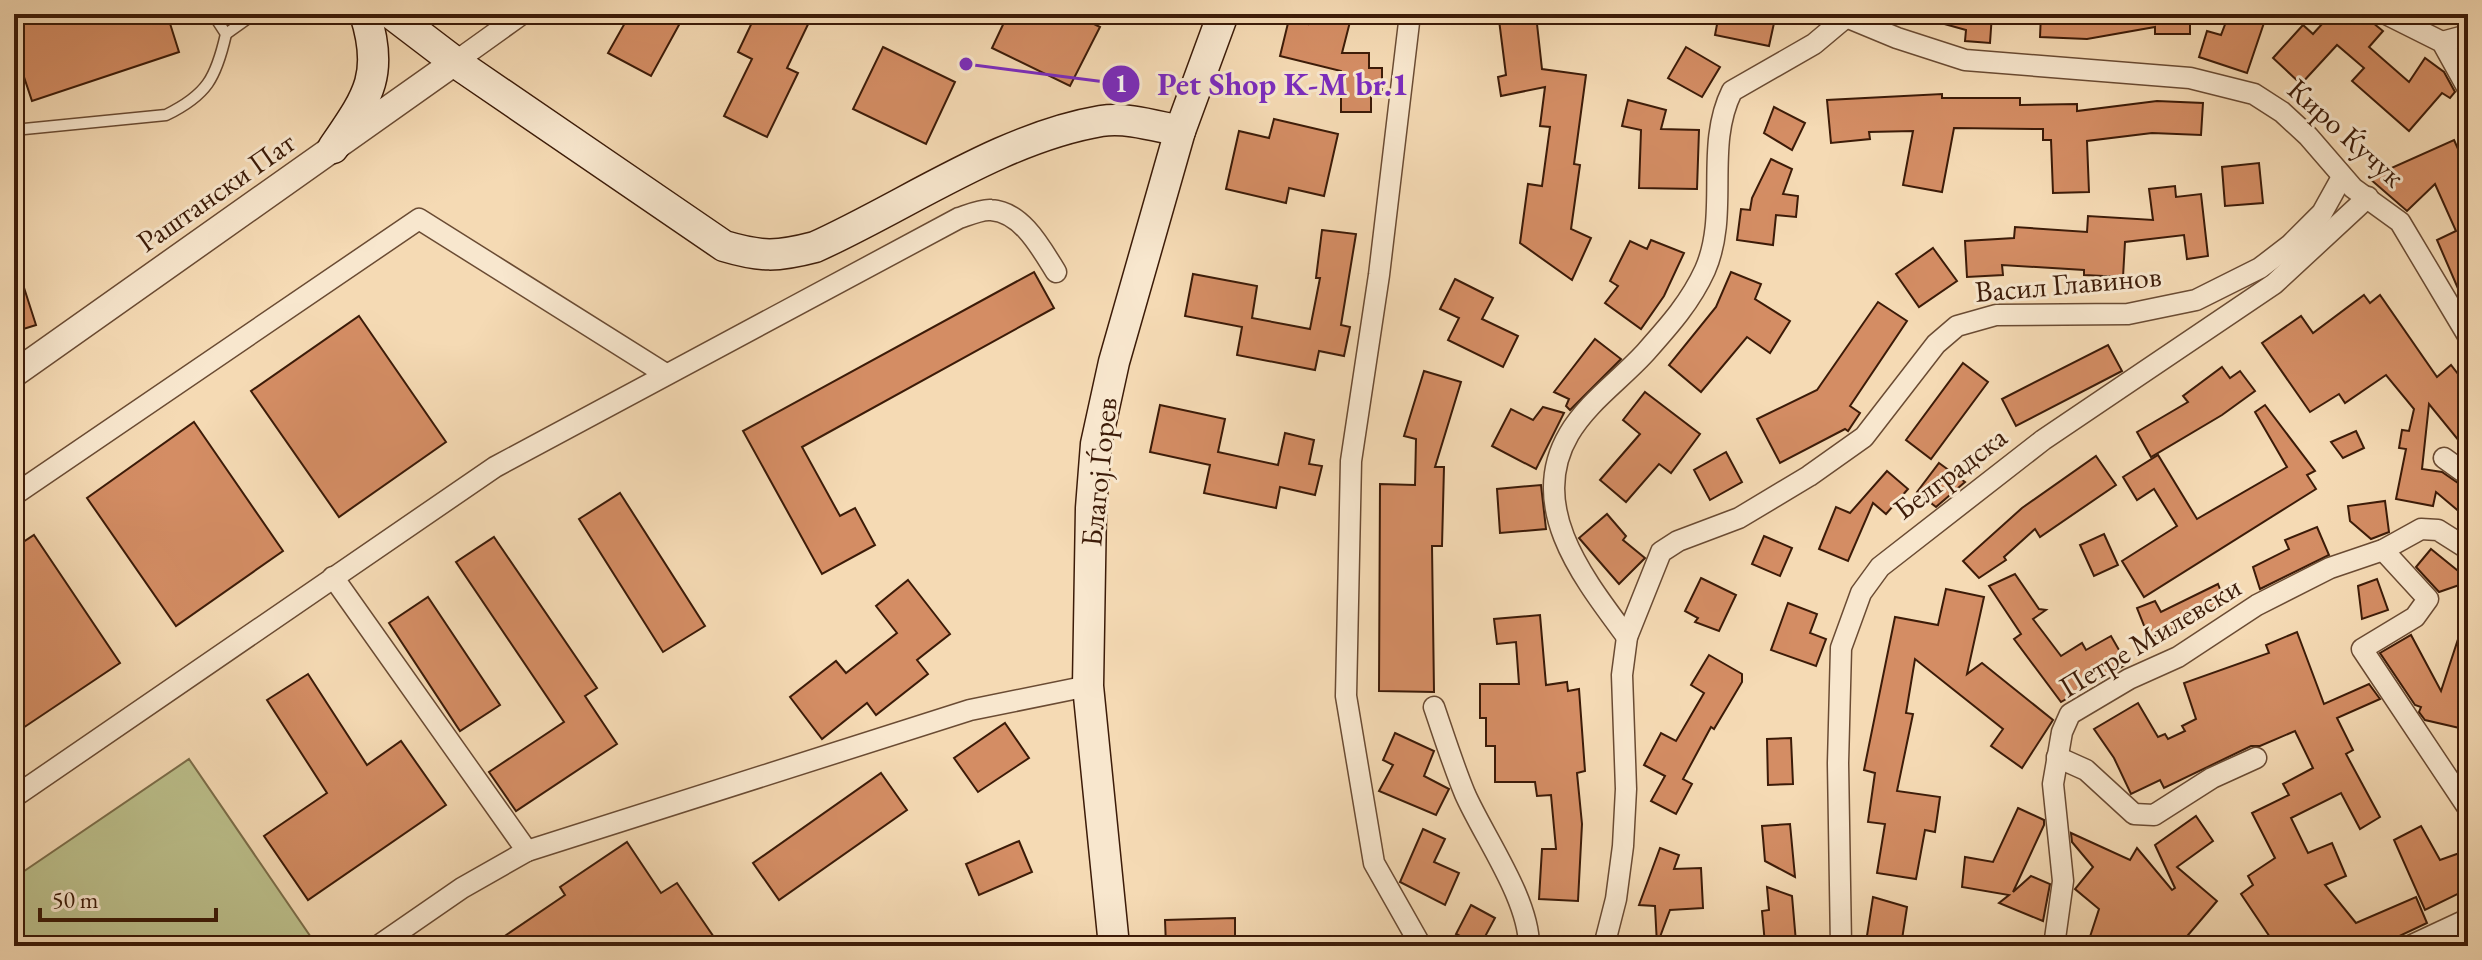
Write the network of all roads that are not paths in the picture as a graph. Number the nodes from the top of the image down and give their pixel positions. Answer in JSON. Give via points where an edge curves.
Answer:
{"nodes":[{"id":1,"x":213,"y":14,"type":"edge"},
{"id":2,"x":254,"y":14,"type":"edge"},
{"id":3,"x":365,"y":14,"type":"edge"},
{"id":4,"x":392,"y":14,"type":"edge"},
{"id":5,"x":522,"y":14,"type":"edge"},
{"id":6,"x":1223,"y":14,"type":"edge"},
{"id":7,"x":1410,"y":14,"type":"edge"},
{"id":8,"x":2386,"y":14,"type":"edge"},
{"id":9,"x":1842,"y":16,"type":"edge"},
{"id":10,"x":226,"y":34,"type":"junction"},
{"id":11,"x":2468,"y":35,"type":"edge"},
{"id":12,"x":2442,"y":42,"type":"junction"},
{"id":13,"x":455,"y":62,"type":"junction"},
{"id":14,"x":2468,"y":89,"type":"edge"},
{"id":15,"x":14,"y":130,"type":"edge"},
{"id":16,"x":1180,"y":131,"type":"junction"},
{"id":17,"x":333,"y":148,"type":"junction"},
{"id":18,"x":2342,"y":177,"type":"junction"},
{"id":19,"x":2368,"y":197,"type":"junction"},
{"id":20,"x":1056,"y":272,"type":"dead end"},
{"id":21,"x":2468,"y":336,"type":"edge"},
{"id":22,"x":664,"y":373,"type":"junction"},
{"id":23,"x":14,"y":374,"type":"edge"},
{"id":24,"x":2444,"y":458,"type":"dead end"},
{"id":25,"x":2468,"y":470,"type":"edge"},
{"id":26,"x":14,"y":495,"type":"edge"},
{"id":27,"x":2468,"y":549,"type":"edge"},
{"id":28,"x":2383,"y":550,"type":"junction"},
{"id":29,"x":333,"y":577,"type":"junction"},
{"id":30,"x":1627,"y":637,"type":"junction"},
{"id":31,"x":1088,"y":686,"type":"junction"},
{"id":32,"x":1434,"y":707,"type":"dead end"},
{"id":33,"x":2057,"y":757,"type":"junction"},
{"id":34,"x":2256,"y":758,"type":"dead end"},
{"id":35,"x":14,"y":797,"type":"edge"},
{"id":36,"x":2468,"y":808,"type":"edge"},
{"id":37,"x":527,"y":851,"type":"junction"},
{"id":38,"x":2468,"y":919,"type":"edge"},
{"id":39,"x":378,"y":946,"type":"edge"},
{"id":40,"x":1114,"y":946,"type":"edge"},
{"id":41,"x":1421,"y":946,"type":"edge"},
{"id":42,"x":1529,"y":946,"type":"edge"},
{"id":43,"x":1604,"y":946,"type":"edge"},
{"id":44,"x":1841,"y":946,"type":"edge"},
{"id":45,"x":2054,"y":946,"type":"edge"},
{"id":46,"x":2410,"y":946,"type":"edge"}],
"edges":[{"from":1,"to":10,"type":"lane"},
{"from":2,"to":10,"type":"lane"},
{"from":3,"to":17,"type":"main road","via":[[376,53],[366,98]]},
{"from":4,"to":13,"type":"main road"},
{"from":5,"to":13,"type":"street"},
{"from":6,"to":16,"type":"main road","name":"Благој Ѓорев"},
{"from":7,"to":41,"type":"street","via":[[1351,461],[1346,696],[1374,863]]},
{"from":8,"to":12,"type":"street"},
{"from":9,"to":18,"type":"street","name":"Киро Ќучук","via":[[1965,60],[2190,78],[2243,90],[2282,112]]},
{"from":9,"to":30,"type":"street","via":[[1814,44],[1732,91],[1718,137],[1715,239],[1706,267],[1679,316],[1570,432],[1555,465],[1552,490],[1568,549]]},
{"from":10,"to":15,"type":"lane","via":[[220,63],[205,92],[166,115]]},
{"from":11,"to":12,"type":"street"},
{"from":12,"to":14,"type":"street"},
{"from":13,"to":16,"type":"main road","via":[[724,246],[757,256],[778,257],[815,247],[1029,142],[1103,120]]},
{"from":13,"to":17,"type":"street","name":"Раштански Пат"},
{"from":16,"to":31,"type":"main road","name":"Благој Ѓорев","via":[[1096,444]]},
{"from":17,"to":23,"type":"street","name":"Раштански Пат"},
{"from":18,"to":19,"type":"street","name":"Киро Ќучук"},
{"from":18,"to":30,"type":"street","name":"Васил Главинов","via":[[2322,213],[2290,245],[2260,268],[2196,300],[2128,314],[1996,315],[1957,326],[1936,344],[1864,437],[1739,518],[1661,552]]},
{"from":19,"to":21,"type":"street","name":"Киро Ќучук","via":[[2400,222]]},
{"from":19,"to":44,"type":"street","name":"Белградска","via":[[2274,284],[2043,440],[1880,567],[1861,593],[1841,648]]},
{"from":20,"to":22,"type":"street","via":[[1012,217],[990,209],[959,218]]},
{"from":22,"to":26,"type":"street","via":[[419,219]]},
{"from":22,"to":29,"type":"street","via":[[495,467]]},
{"from":24,"to":25,"type":"street"},
{"from":27,"to":28,"type":"street","name":"Петре Милевски","via":[[2431,528]]},
{"from":28,"to":33,"type":"street","name":"Петре Милевски","via":[[2330,568],[2257,605],[2178,657],[2070,714]]},
{"from":28,"to":36,"type":"street","via":[[2428,599],[2415,617],[2362,649]]},
{"from":29,"to":35,"type":"street"},
{"from":29,"to":37,"type":"street"},
{"from":30,"to":43,"type":"street","name":"Васил Главинов","via":[[1622,675],[1623,846]]},
{"from":31,"to":37,"type":"street","via":[[970,710]]},
{"from":31,"to":40,"type":"main road","name":"Благој Ѓорев"},
{"from":32,"to":42,"type":"street","via":[[1464,791],[1517,902]]},
{"from":33,"to":34,"type":"street","via":[[2086,770],[2134,814],[2154,815],[2212,778]]},
{"from":33,"to":45,"type":"street","name":"Петре Милевски","via":[[2052,799],[2063,881]]},
{"from":37,"to":39,"type":"street"},
{"from":38,"to":46,"type":"street"}]}
